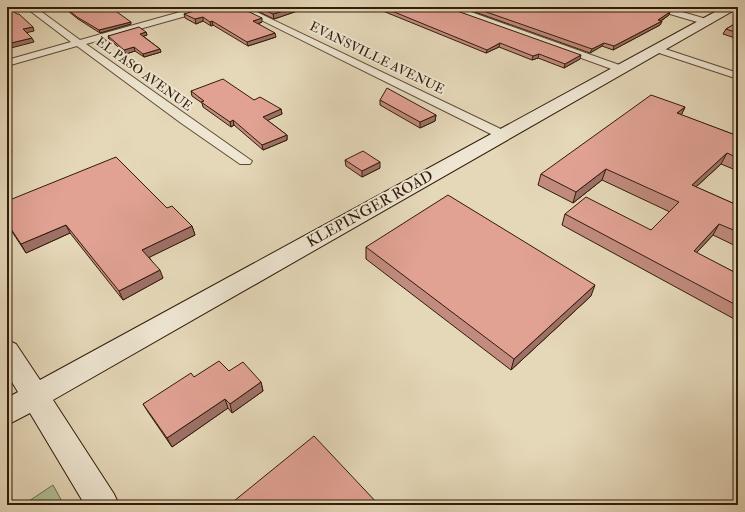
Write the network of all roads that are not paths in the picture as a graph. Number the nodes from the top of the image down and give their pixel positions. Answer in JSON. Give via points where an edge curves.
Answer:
{"nodes":[{"id":1,"x":29,"y":7,"type":"edge"},
{"id":2,"x":208,"y":7,"type":"edge"},
{"id":3,"x":239,"y":7,"type":"edge"},
{"id":4,"x":448,"y":7,"type":"edge"},
{"id":5,"x":656,"y":7,"type":"edge"},
{"id":6,"x":733,"y":7,"type":"edge"},
{"id":7,"x":707,"y":22,"type":"junction"},
{"id":8,"x":78,"y":43,"type":"junction"},
{"id":9,"x":656,"y":49,"type":"junction"},
{"id":10,"x":7,"y":63,"type":"edge"},
{"id":11,"x":621,"y":69,"type":"junction"},
{"id":12,"x":738,"y":76,"type":"edge"},
{"id":13,"x":502,"y":134,"type":"junction"},
{"id":14,"x":245,"y":161,"type":"dead end"},
{"id":15,"x":7,"y":351,"type":"edge"},
{"id":16,"x":35,"y":397,"type":"junction"},
{"id":17,"x":7,"y":412,"type":"edge"},
{"id":18,"x":103,"y":505,"type":"edge"}],
"edges":[{"from":1,"to":8,"type":"street","name":"EL PASO AVENUE"},
{"from":2,"to":8,"type":"street"},
{"from":3,"to":13,"type":"street","name":"EVANSVILLE AVENUE"},
{"from":4,"to":11,"type":"street"},
{"from":5,"to":7,"type":"street"},
{"from":6,"to":7,"type":"street","name":"KLEPINGER ROAD"},
{"from":7,"to":9,"type":"street","name":"KLEPINGER ROAD"},
{"from":8,"to":10,"type":"street"},
{"from":8,"to":14,"type":"street","name":"EL PASO AVENUE"},
{"from":9,"to":11,"type":"street","name":"KLEPINGER ROAD"},
{"from":9,"to":12,"type":"street"},
{"from":11,"to":13,"type":"street","name":"KLEPINGER ROAD"},
{"from":13,"to":16,"type":"street","name":"KLEPINGER ROAD"},
{"from":15,"to":16,"type":"street"},
{"from":16,"to":17,"type":"street","name":"KLEPINGER ROAD"},
{"from":16,"to":18,"type":"street"}]}
